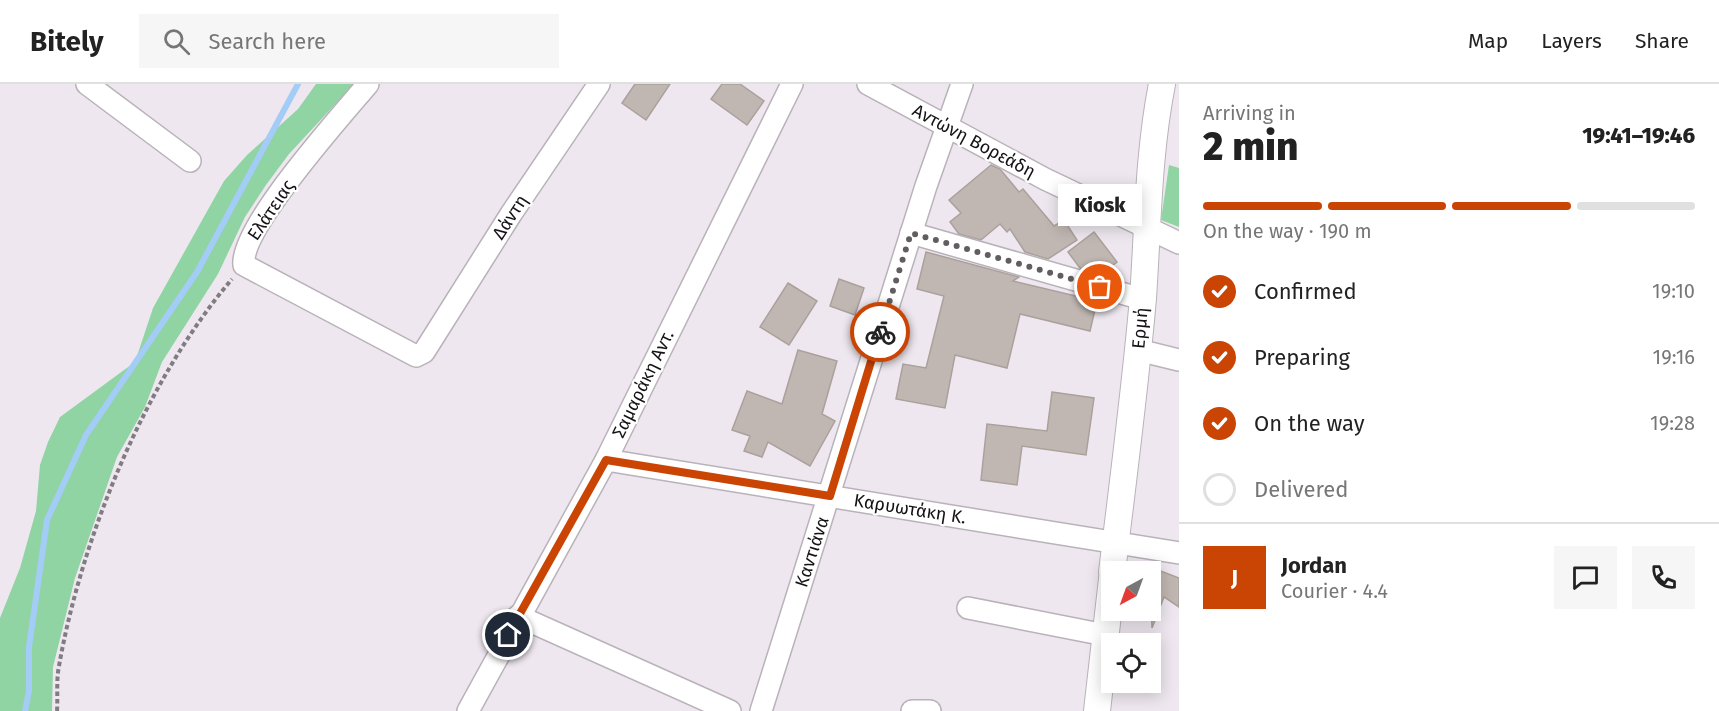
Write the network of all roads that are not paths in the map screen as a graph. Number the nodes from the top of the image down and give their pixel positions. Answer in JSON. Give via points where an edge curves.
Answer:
{"nodes":[{"id":1,"x":87,"y":84,"type":"edge"},
{"id":2,"x":368,"y":84,"type":"edge"},
{"id":3,"x":599,"y":84,"type":"edge"},
{"id":4,"x":792,"y":84,"type":"edge"},
{"id":5,"x":868,"y":84,"type":"edge"},
{"id":6,"x":962,"y":84,"type":"edge"},
{"id":7,"x":1162,"y":84,"type":"edge"},
{"id":8,"x":947,"y":127,"type":"junction"},
{"id":9,"x":190,"y":161,"type":"dead end"},
{"id":10,"x":1147,"y":230,"type":"junction"},
{"id":11,"x":911,"y":233,"type":"junction"},
{"id":12,"x":1179,"y":243,"type":"edge"},
{"id":13,"x":1143,"y":299,"type":"junction"},
{"id":14,"x":1138,"y":350,"type":"junction"},
{"id":15,"x":424,"y":352,"type":"joint"},
{"id":16,"x":1179,"y":360,"type":"edge"},
{"id":17,"x":606,"y":460,"type":"junction"},
{"id":18,"x":830,"y":496,"type":"junction"},
{"id":19,"x":1116,"y":542,"type":"junction"},
{"id":20,"x":1179,"y":553,"type":"edge"},
{"id":21,"x":1113,"y":561,"type":"edge"},
{"id":22,"x":968,"y":608,"type":"dead end"},
{"id":23,"x":518,"y":616,"type":"junction"},
{"id":24,"x":1101,"y":634,"type":"edge"},
{"id":25,"x":1101,"y":669,"type":"edge"},
{"id":26,"x":468,"y":711,"type":"edge"},
{"id":27,"x":730,"y":711,"type":"edge"},
{"id":28,"x":761,"y":711,"type":"edge"},
{"id":29,"x":912,"y":711,"type":"edge"},
{"id":30,"x":930,"y":711,"type":"edge"},
{"id":31,"x":1096,"y":711,"type":"edge"}],
"edges":[{"from":1,"to":9,"type":"street"},
{"from":2,"to":15,"type":"street","name":"Ελάτειας","via":[[264,216],[248,241],[244,265],[416,356]]},
{"from":3,"to":15,"type":"street","name":"Δάντη"},
{"from":4,"to":17,"type":"street","name":"Σαμαράκη Αντ."},
{"from":5,"to":8,"type":"street","name":"Αντώνη Βορεάδη"},
{"from":6,"to":8,"type":"street","name":"Καντιάνα"},
{"from":7,"to":10,"type":"street","name":"Ερμή","via":[[1147,192]]},
{"from":8,"to":10,"type":"street","name":"Αντώνη Βορεάδη"},
{"from":8,"to":11,"type":"street","name":"Καντιάνα"},
{"from":10,"to":12,"type":"street","name":"Αντώνη Βορεάδη"},
{"from":10,"to":13,"type":"street","name":"Ερμή"},
{"from":11,"to":13,"type":"street"},
{"from":11,"to":18,"type":"street","name":"Καντιάνα"},
{"from":13,"to":14,"type":"street","name":"Ερμή"},
{"from":14,"to":16,"type":"street"},
{"from":14,"to":19,"type":"street","name":"Ερμή"},
{"from":17,"to":18,"type":"street","name":"Καρυωτάκη Κ."},
{"from":17,"to":23,"type":"street","name":"Σαμαράκη Αντ."},
{"from":18,"to":19,"type":"street","name":"Καρυωτάκη Κ."},
{"from":18,"to":28,"type":"street","name":"Καντιάνα"},
{"from":19,"to":20,"type":"street","name":"Καρυωτάκη Κ."},
{"from":19,"to":21,"type":"street","name":"Ερμή"},
{"from":22,"to":24,"type":"street"},
{"from":23,"to":26,"type":"street","name":"Σαμαράκη Αντ."},
{"from":23,"to":27,"type":"street"},
{"from":25,"to":31,"type":"street"},
{"from":29,"to":30,"type":"street"}]}
